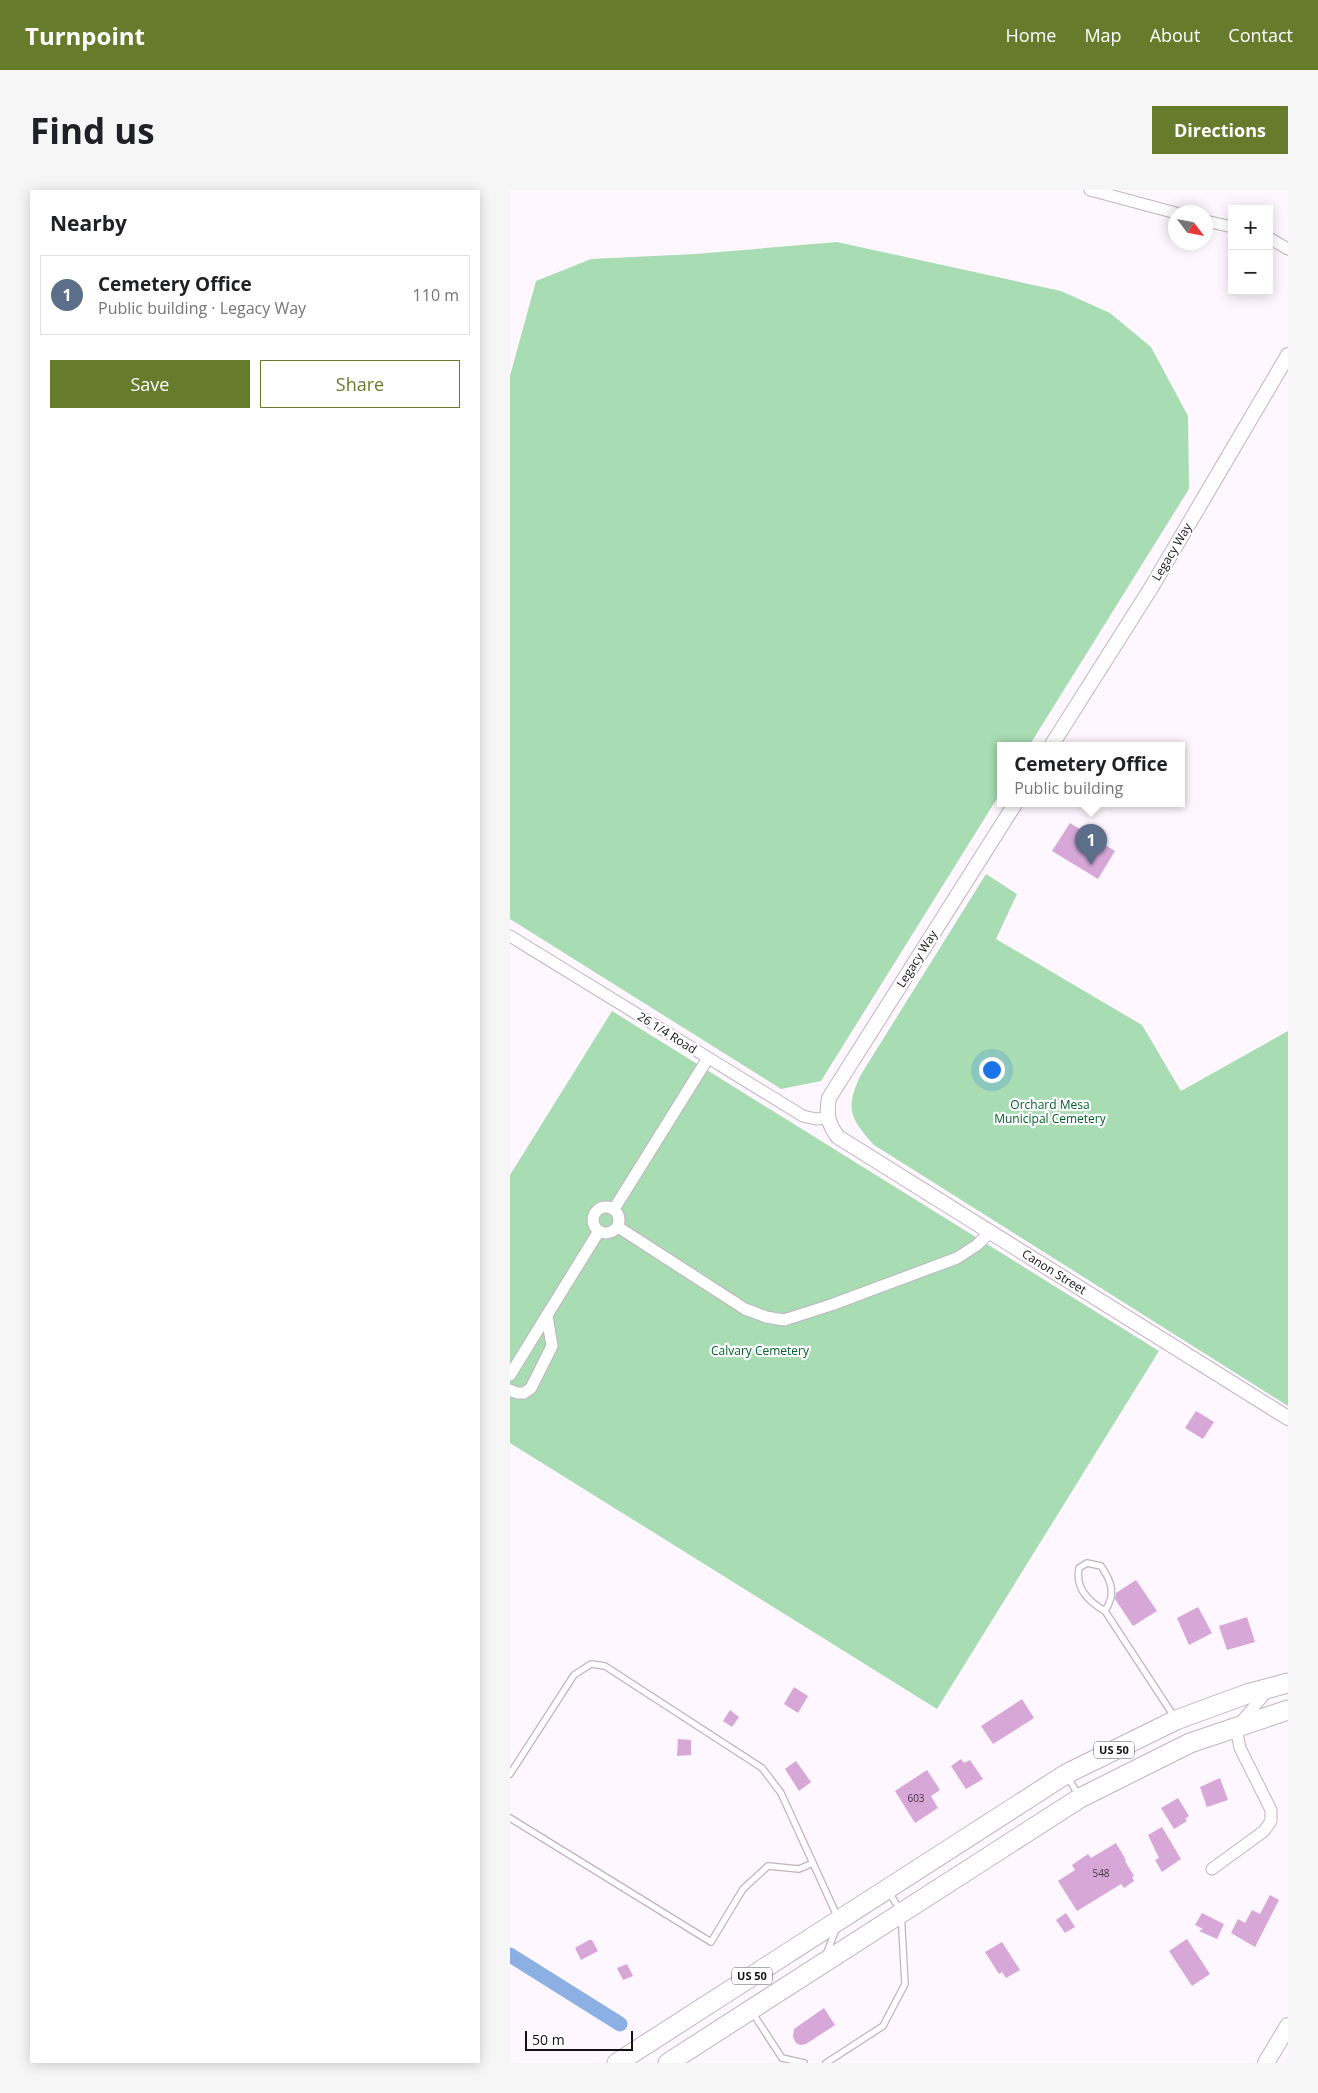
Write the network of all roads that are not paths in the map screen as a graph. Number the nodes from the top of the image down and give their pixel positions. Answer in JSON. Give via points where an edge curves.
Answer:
{"nodes":[{"id":1,"x":1090,"y":190,"type":"edge"},
{"id":2,"x":1168,"y":211,"type":"edge"},
{"id":3,"x":1213,"y":222,"type":"edge"},
{"id":4,"x":1228,"y":227,"type":"edge"},
{"id":5,"x":1273,"y":240,"type":"edge"},
{"id":6,"x":1288,"y":249,"type":"edge"},
{"id":7,"x":1288,"y":355,"type":"edge"},
{"id":8,"x":1054,"y":742,"type":"edge"},
{"id":9,"x":1013,"y":807,"type":"edge"},
{"id":10,"x":510,"y":936,"type":"edge"},
{"id":11,"x":708,"y":1058,"type":"junction"},
{"id":12,"x":828,"y":1118,"type":"junction"},
{"id":13,"x":614,"y":1209,"type":"junction"},
{"id":14,"x":618,"y":1227,"type":"junction"},
{"id":15,"x":599,"y":1231,"type":"junction"},
{"id":16,"x":990,"y":1232,"type":"junction"},
{"id":17,"x":547,"y":1316,"type":"junction"},
{"id":18,"x":510,"y":1375,"type":"edge"},
{"id":19,"x":510,"y":1390,"type":"edge"},
{"id":20,"x":1288,"y":1418,"type":"edge"},
{"id":21,"x":1105,"y":1611,"type":"junction"},
{"id":22,"x":1279,"y":1685,"type":"edge"},
{"id":23,"x":1288,"y":1710,"type":"edge"},
{"id":24,"x":1176,"y":1720,"type":"junction"},
{"id":25,"x":1236,"y":1728,"type":"junction"},
{"id":26,"x":510,"y":1774,"type":"edge"},
{"id":27,"x":1066,"y":1774,"type":"junction"},
{"id":28,"x":1080,"y":1798,"type":"junction"},
{"id":29,"x":510,"y":1818,"type":"edge"},
{"id":30,"x":813,"y":1863,"type":"junction"},
{"id":31,"x":1212,"y":1869,"type":"dead end"},
{"id":32,"x":886,"y":1888,"type":"junction"},
{"id":33,"x":901,"y":1912,"type":"junction"},
{"id":34,"x":839,"y":1919,"type":"junction"},
{"id":35,"x":824,"y":1962,"type":"junction"},
{"id":36,"x":751,"y":2010,"type":"junction"},
{"id":37,"x":1288,"y":2026,"type":"edge"},
{"id":38,"x":617,"y":2063,"type":"edge"},
{"id":39,"x":668,"y":2063,"type":"edge"},
{"id":40,"x":804,"y":2063,"type":"edge"},
{"id":41,"x":826,"y":2063,"type":"edge"},
{"id":42,"x":1266,"y":2063,"type":"edge"}],
"edges":[{"from":1,"to":2,"type":"street"},
{"from":3,"to":4,"type":"street"},
{"from":5,"to":6,"type":"street"},
{"from":7,"to":8,"type":"street","name":"Legacy Way","via":[[1180,540]]},
{"from":9,"to":12,"type":"street","name":"Legacy Way","via":[[830,1098]]},
{"from":10,"to":11,"type":"street","name":"26 1/4 Road"},
{"from":11,"to":12,"type":"street","name":"26 1/4 Road","via":[[803,1116]]},
{"from":11,"to":13,"type":"street"},
{"from":12,"to":16,"type":"street","name":"Canon Street","via":[[838,1137]]},
{"from":13,"to":14,"type":"street","via":[[620,1220]]},
{"from":13,"to":15,"type":"street","via":[[607,1206],[595,1212],[594,1226]]},
{"from":14,"to":15,"type":"street","via":[[613,1232]]},
{"from":14,"to":16,"type":"street","via":[[745,1309],[784,1320],[957,1258]]},
{"from":15,"to":17,"type":"street"},
{"from":16,"to":20,"type":"street","name":"Canon Street"},
{"from":17,"to":18,"type":"street"},
{"from":17,"to":19,"type":"street","via":[[552,1346],[531,1388],[524,1393]]},
{"from":21,"to":21,"type":"lane","via":[[1091,1603],[1077,1578],[1079,1568],[1087,1563],[1101,1566],[1110,1578],[1113,1589]]},
{"from":21,"to":24,"type":"lane"},
{"from":22,"to":24,"type":"highway","number":"US 50"},
{"from":22,"to":25,"type":"street"},
{"from":23,"to":25,"type":"highway","number":"US 50"},
{"from":24,"to":27,"type":"highway","number":"US 50"},
{"from":25,"to":28,"type":"highway","number":"US 50","via":[[1190,1743]]},
{"from":25,"to":31,"type":"street","via":[[1240,1748],[1271,1810],[1271,1821],[1264,1831]]},
{"from":26,"to":30,"type":"lane","via":[[574,1675],[591,1664],[605,1666],[762,1768],[781,1793]]},
{"from":27,"to":28,"type":"lane"},
{"from":27,"to":32,"type":"highway","number":"US 50"},
{"from":28,"to":33,"type":"highway","number":"US 50"},
{"from":29,"to":30,"type":"lane","via":[[711,1942],[743,1889],[768,1866],[799,1870]]},
{"from":30,"to":34,"type":"lane"},
{"from":32,"to":33,"type":"lane"},
{"from":32,"to":34,"type":"highway","number":"US 50"},
{"from":33,"to":35,"type":"highway","number":"US 50"},
{"from":33,"to":41,"type":"lane","via":[[905,1984],[883,2026]]},
{"from":34,"to":35,"type":"lane"},
{"from":34,"to":38,"type":"highway","number":"US 50"},
{"from":35,"to":36,"type":"highway","number":"US 50"},
{"from":36,"to":39,"type":"highway","number":"US 50"},
{"from":36,"to":40,"type":"lane","via":[[782,2058]]},
{"from":37,"to":42,"type":"main road"}]}
